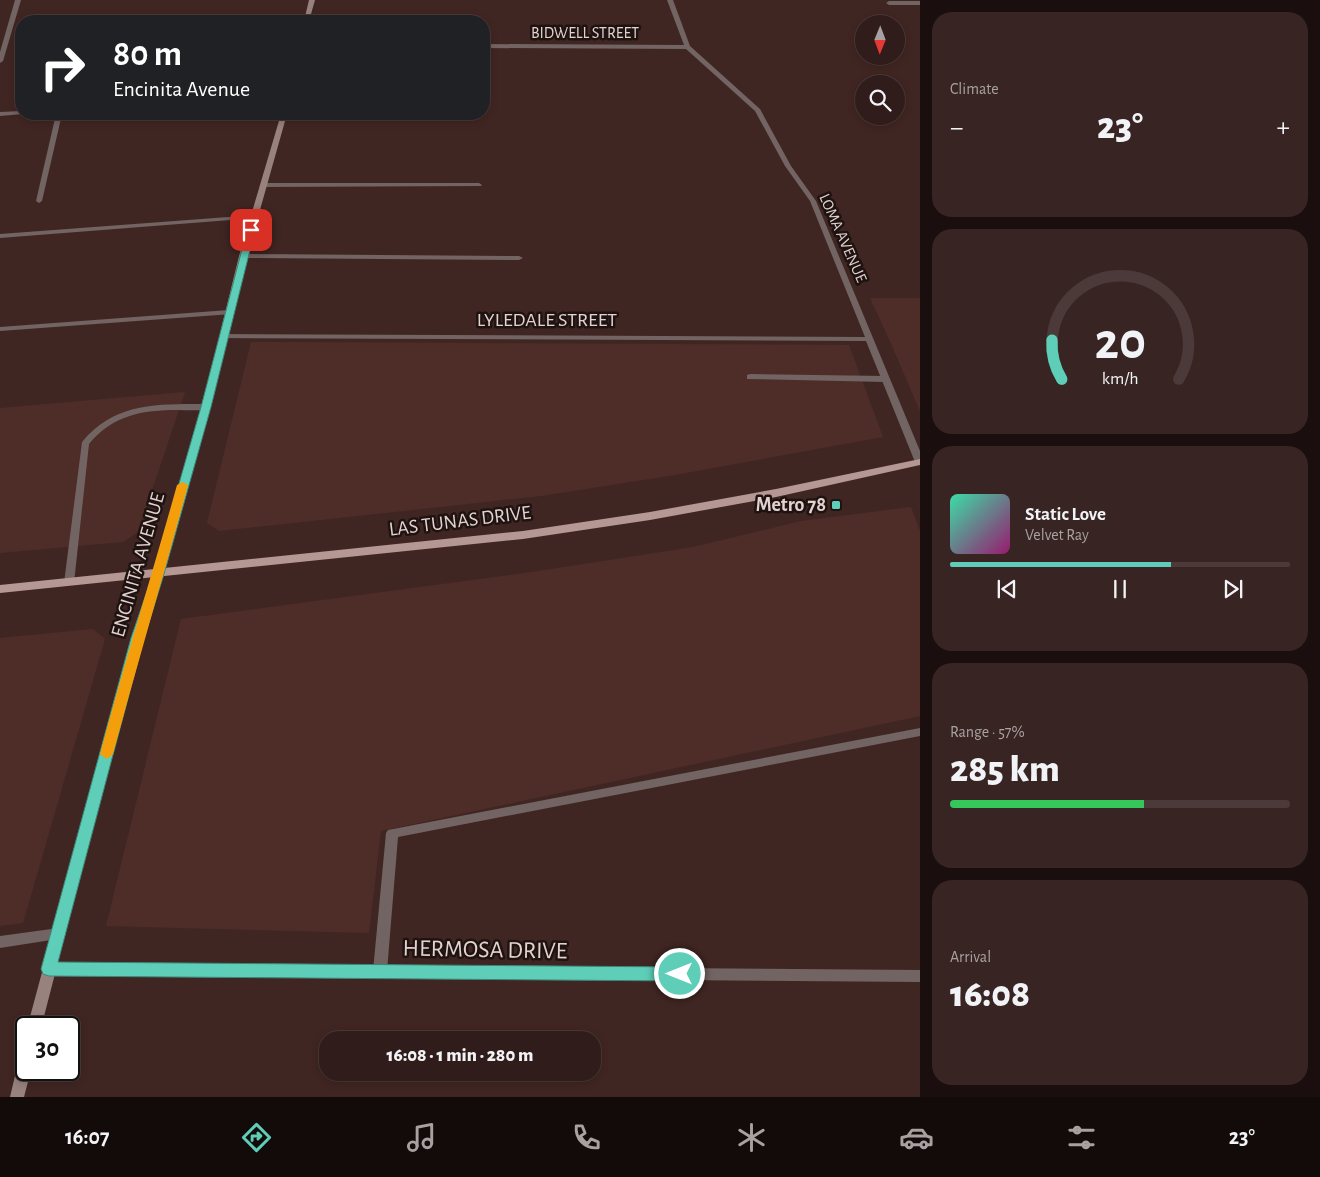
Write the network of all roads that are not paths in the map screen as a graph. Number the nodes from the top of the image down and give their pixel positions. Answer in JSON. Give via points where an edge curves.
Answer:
{"nodes":[{"id":1,"x":18,"y":0,"type":"edge"},
{"id":2,"x":312,"y":0,"type":"edge"},
{"id":3,"x":670,"y":0,"type":"edge"},
{"id":4,"x":889,"y":3,"type":"dead end"},
{"id":5,"x":920,"y":3,"type":"edge"},
{"id":6,"x":308,"y":15,"type":"edge"},
{"id":7,"x":490,"y":46,"type":"edge"},
{"id":8,"x":687,"y":47,"type":"junction"},
{"id":9,"x":0,"y":61,"type":"edge"},
{"id":10,"x":15,"y":113,"type":"edge"},
{"id":11,"x":0,"y":114,"type":"edge"},
{"id":12,"x":58,"y":120,"type":"edge"},
{"id":13,"x":282,"y":120,"type":"edge"},
{"id":14,"x":264,"y":185,"type":"junction"},
{"id":15,"x":479,"y":185,"type":"dead end"},
{"id":16,"x":39,"y":200,"type":"dead end"},
{"id":17,"x":255,"y":217,"type":"junction"},
{"id":18,"x":0,"y":236,"type":"edge"},
{"id":19,"x":243,"y":256,"type":"junction"},
{"id":20,"x":519,"y":258,"type":"dead end"},
{"id":21,"x":229,"y":312,"type":"junction"},
{"id":22,"x":0,"y":329,"type":"edge"},
{"id":23,"x":224,"y":336,"type":"junction"},
{"id":24,"x":870,"y":339,"type":"junction"},
{"id":25,"x":750,"y":377,"type":"dead end"},
{"id":26,"x":885,"y":379,"type":"junction"},
{"id":27,"x":206,"y":407,"type":"junction"},
{"id":28,"x":920,"y":462,"type":"edge"},
{"id":29,"x":158,"y":574,"type":"junction"},
{"id":30,"x":69,"y":583,"type":"junction"},
{"id":31,"x":0,"y":589,"type":"edge"},
{"id":32,"x":920,"y":732,"type":"edge"},
{"id":33,"x":58,"y":934,"type":"junction"},
{"id":34,"x":0,"y":942,"type":"edge"},
{"id":35,"x":49,"y":969,"type":"junction"},
{"id":36,"x":380,"y":971,"type":"junction"},
{"id":37,"x":920,"y":976,"type":"edge"},
{"id":38,"x":37,"y":1016,"type":"edge"},
{"id":39,"x":21,"y":1081,"type":"edge"},
{"id":40,"x":17,"y":1097,"type":"edge"}],
"edges":[{"from":1,"to":9,"type":"street"},
{"from":2,"to":6,"type":"street"},
{"from":3,"to":8,"type":"street","name":"LOMA AVENUE"},
{"from":4,"to":5,"type":"street"},
{"from":7,"to":8,"type":"street","name":"BIDWELL STREET"},
{"from":8,"to":24,"type":"street","name":"LOMA AVENUE","via":[[758,110],[788,166],[813,201]]},
{"from":10,"to":11,"type":"street"},
{"from":12,"to":16,"type":"street"},
{"from":13,"to":14,"type":"street","name":"ENCINITA AVENUE"},
{"from":14,"to":15,"type":"street"},
{"from":14,"to":17,"type":"street","name":"ENCINITA AVENUE"},
{"from":17,"to":18,"type":"street"},
{"from":17,"to":19,"type":"street","name":"ENCINITA AVENUE"},
{"from":19,"to":20,"type":"street"},
{"from":19,"to":21,"type":"street","name":"ENCINITA AVENUE"},
{"from":21,"to":22,"type":"street"},
{"from":21,"to":23,"type":"street","name":"ENCINITA AVENUE"},
{"from":23,"to":24,"type":"street","name":"LYLEDALE STREET"},
{"from":23,"to":27,"type":"street","name":"ENCINITA AVENUE"},
{"from":24,"to":26,"type":"street","name":"LOMA AVENUE"},
{"from":25,"to":26,"type":"street"},
{"from":26,"to":28,"type":"street","name":"LOMA AVENUE"},
{"from":27,"to":29,"type":"street","name":"ENCINITA AVENUE"},
{"from":27,"to":30,"type":"street","via":[[154,407],[135,411],[114,419],[90,437],[85,444]]},
{"from":28,"to":29,"type":"main road","name":"LAS TUNAS DRIVE","via":[[641,518],[523,535]]},
{"from":29,"to":30,"type":"main road","name":"LAS TUNAS DRIVE"},
{"from":29,"to":33,"type":"street","name":"ENCINITA AVENUE","via":[[137,638]]},
{"from":30,"to":31,"type":"main road","name":"LAS TUNAS DRIVE"},
{"from":32,"to":36,"type":"street","via":[[392,833]]},
{"from":33,"to":34,"type":"street"},
{"from":33,"to":35,"type":"street","name":"ENCINITA AVENUE"},
{"from":35,"to":36,"type":"street","name":"HERMOSA DRIVE"},
{"from":35,"to":38,"type":"street","name":"ENCINITA AVENUE"},
{"from":36,"to":37,"type":"street","name":"HERMOSA DRIVE"},
{"from":39,"to":40,"type":"street"}]}
